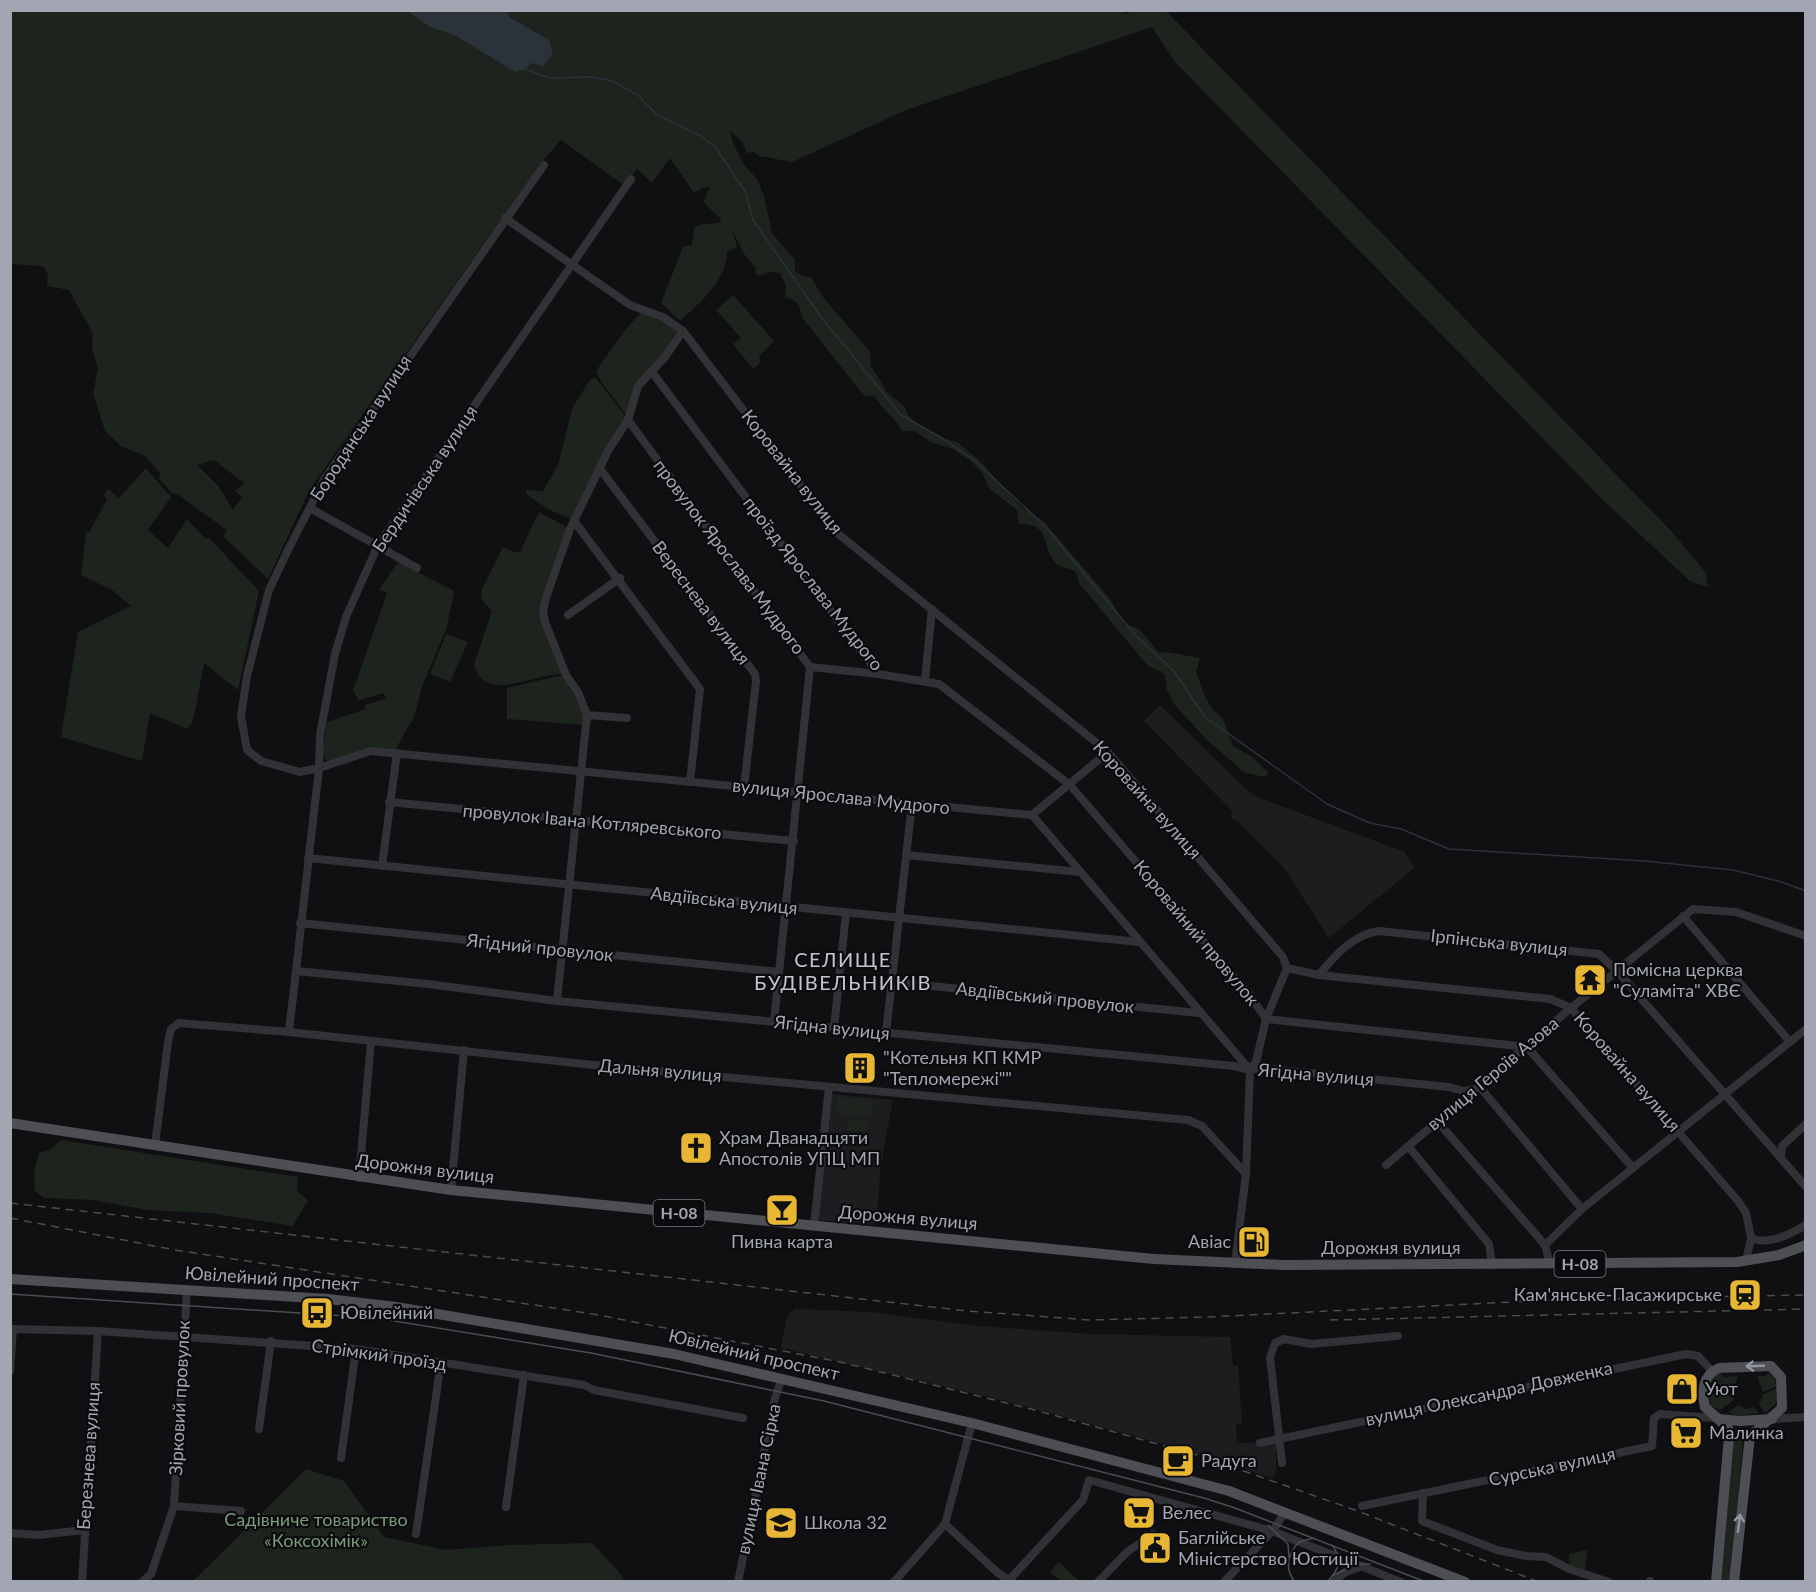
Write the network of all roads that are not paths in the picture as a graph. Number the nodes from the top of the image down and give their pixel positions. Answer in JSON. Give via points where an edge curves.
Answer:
{"nodes":[{"id":1,"x":544,"y":165,"type":"dead end"},
{"id":2,"x":631,"y":179,"type":"dead end"},
{"id":3,"x":505,"y":218,"type":"junction"},
{"id":4,"x":570,"y":265,"type":"junction"},
{"id":5,"x":683,"y":331,"type":"junction"},
{"id":6,"x":652,"y":372,"type":"junction"},
{"id":7,"x":628,"y":420,"type":"junction"},
{"id":8,"x":600,"y":469,"type":"junction"},
{"id":9,"x":310,"y":508,"type":"junction"},
{"id":10,"x":574,"y":521,"type":"junction"},
{"id":11,"x":378,"y":545,"type":"junction"},
{"id":12,"x":417,"y":568,"type":"dead end"},
{"id":13,"x":620,"y":578,"type":"junction"},
{"id":14,"x":932,"y":609,"type":"junction"},
{"id":15,"x":568,"y":615,"type":"dead end"},
{"id":16,"x":810,"y":667,"type":"junction"},
{"id":17,"x":878,"y":674,"type":"junction"},
{"id":18,"x":925,"y":680,"type":"junction"},
{"id":19,"x":587,"y":715,"type":"junction"},
{"id":20,"x":627,"y":718,"type":"dead end"},
{"id":21,"x":397,"y":753,"type":"junction"},
{"id":22,"x":1108,"y":753,"type":"junction"},
{"id":23,"x":319,"y":768,"type":"junction"},
{"id":24,"x":583,"y":771,"type":"junction"},
{"id":25,"x":690,"y":782,"type":"junction"},
{"id":26,"x":1070,"y":785,"type":"junction"},
{"id":27,"x":744,"y":787,"type":"junction"},
{"id":28,"x":799,"y":793,"type":"junction"},
{"id":29,"x":389,"y":802,"type":"junction"},
{"id":30,"x":912,"y":804,"type":"junction"},
{"id":31,"x":1032,"y":815,"type":"junction"},
{"id":32,"x":576,"y":821,"type":"junction"},
{"id":33,"x":794,"y":841,"type":"junction"},
{"id":34,"x":906,"y":855,"type":"junction"},
{"id":35,"x":308,"y":858,"type":"junction"},
{"id":36,"x":382,"y":866,"type":"junction"},
{"id":37,"x":1080,"y":872,"type":"junction"},
{"id":38,"x":569,"y":884,"type":"junction"},
{"id":39,"x":787,"y":908,"type":"junction"},
{"id":40,"x":846,"y":913,"type":"junction"},
{"id":41,"x":1683,"y":916,"type":"junction"},
{"id":42,"x":899,"y":918,"type":"junction"},
{"id":43,"x":300,"y":923,"type":"junction"},
{"id":44,"x":1806,"y":936,"type":"edge"},
{"id":45,"x":1139,"y":942,"type":"junction"},
{"id":46,"x":562,"y":951,"type":"junction"},
{"id":47,"x":1287,"y":969,"type":"junction"},
{"id":48,"x":296,"y":971,"type":"junction"},
{"id":49,"x":1617,"y":971,"type":"junction"},
{"id":50,"x":779,"y":972,"type":"junction"},
{"id":51,"x":1319,"y":975,"type":"junction"},
{"id":52,"x":891,"y":982,"type":"junction"},
{"id":53,"x":557,"y":1001,"type":"junction"},
{"id":54,"x":1571,"y":1008,"type":"junction"},
{"id":55,"x":1199,"y":1013,"type":"junction"},
{"id":56,"x":1266,"y":1019,"type":"junction"},
{"id":57,"x":774,"y":1022,"type":"junction"},
{"id":58,"x":834,"y":1028,"type":"junction"},
{"id":59,"x":1806,"y":1029,"type":"edge"},
{"id":60,"x":289,"y":1032,"type":"junction"},
{"id":61,"x":886,"y":1033,"type":"junction"},
{"id":62,"x":370,"y":1041,"type":"junction"},
{"id":63,"x":1790,"y":1042,"type":"junction"},
{"id":64,"x":1527,"y":1047,"type":"junction"},
{"id":65,"x":464,"y":1050,"type":"junction"},
{"id":66,"x":1250,"y":1070,"type":"junction"},
{"id":67,"x":829,"y":1087,"type":"junction"},
{"id":68,"x":1477,"y":1087,"type":"junction"},
{"id":69,"x":1725,"y":1094,"type":"junction"},
{"id":70,"x":1437,"y":1120,"type":"junction"},
{"id":71,"x":10,"y":1123,"type":"edge"},
{"id":72,"x":1806,"y":1124,"type":"edge"},
{"id":73,"x":1678,"y":1132,"type":"junction"},
{"id":74,"x":155,"y":1145,"type":"junction"},
{"id":75,"x":1408,"y":1146,"type":"junction"},
{"id":76,"x":1782,"y":1146,"type":"junction"},
{"id":77,"x":1772,"y":1147,"type":"junction"},
{"id":78,"x":1781,"y":1158,"type":"junction"},
{"id":79,"x":1386,"y":1165,"type":"dead end"},
{"id":80,"x":1633,"y":1168,"type":"junction"},
{"id":81,"x":1246,"y":1174,"type":"junction"},
{"id":82,"x":359,"y":1178,"type":"junction"},
{"id":83,"x":1806,"y":1187,"type":"edge"},
{"id":84,"x":451,"y":1190,"type":"junction"},
{"id":85,"x":1582,"y":1209,"type":"junction"},
{"id":86,"x":813,"y":1226,"type":"junction"},
{"id":87,"x":1806,"y":1226,"type":"edge"},
{"id":88,"x":1751,"y":1238,"type":"junction"},
{"id":89,"x":1545,"y":1245,"type":"junction"},
{"id":90,"x":1806,"y":1245,"type":"edge"},
{"id":91,"x":1746,"y":1261,"type":"junction"},
{"id":92,"x":1235,"y":1264,"type":"junction"},
{"id":93,"x":1550,"y":1264,"type":"junction"},
{"id":94,"x":1492,"y":1265,"type":"junction"},
{"id":95,"x":10,"y":1279,"type":"edge"},
{"id":96,"x":187,"y":1290,"type":"junction"},
{"id":97,"x":12,"y":1329,"type":"edge"},
{"id":98,"x":98,"y":1330,"type":"junction"},
{"id":99,"x":183,"y":1336,"type":"junction"},
{"id":100,"x":1398,"y":1336,"type":"dead end"},
{"id":101,"x":271,"y":1341,"type":"junction"},
{"id":102,"x":356,"y":1349,"type":"junction"},
{"id":103,"x":441,"y":1362,"type":"junction"},
{"id":104,"x":10,"y":1371,"type":"edge"},
{"id":105,"x":1712,"y":1371,"type":"junction"},
{"id":106,"x":524,"y":1375,"type":"junction"},
{"id":107,"x":782,"y":1378,"type":"junction"},
{"id":108,"x":1806,"y":1417,"type":"edge"},
{"id":109,"x":743,"y":1418,"type":"dead end"},
{"id":110,"x":1715,"y":1418,"type":"junction"},
{"id":111,"x":1772,"y":1419,"type":"junction"},
{"id":112,"x":1740,"y":1421,"type":"junction"},
{"id":113,"x":972,"y":1423,"type":"junction"},
{"id":114,"x":259,"y":1429,"type":"dead end"},
{"id":115,"x":1729,"y":1431,"type":"junction"},
{"id":116,"x":1281,"y":1436,"type":"junction"},
{"id":117,"x":1260,"y":1443,"type":"dead end"},
{"id":118,"x":341,"y":1458,"type":"dead end"},
{"id":119,"x":1282,"y":1463,"type":"dead end"},
{"id":120,"x":1423,"y":1493,"type":"junction"},
{"id":121,"x":174,"y":1506,"type":"junction"},
{"id":122,"x":1362,"y":1506,"type":"dead end"},
{"id":123,"x":506,"y":1507,"type":"dead end"},
{"id":124,"x":241,"y":1511,"type":"dead end"},
{"id":125,"x":1285,"y":1512,"type":"junction"},
{"id":126,"x":945,"y":1524,"type":"junction"},
{"id":127,"x":84,"y":1530,"type":"junction"},
{"id":128,"x":1272,"y":1531,"type":"junction"},
{"id":129,"x":10,"y":1533,"type":"edge"},
{"id":130,"x":416,"y":1534,"type":"dead end"},
{"id":131,"x":1152,"y":1534,"type":"dead end"},
{"id":132,"x":1362,"y":1566,"type":"junction"},
{"id":133,"x":1011,"y":1580,"type":"edge"},
{"id":134,"x":82,"y":1581,"type":"edge"},
{"id":135,"x":142,"y":1581,"type":"edge"},
{"id":136,"x":738,"y":1581,"type":"edge"},
{"id":137,"x":894,"y":1581,"type":"edge"},
{"id":138,"x":1098,"y":1581,"type":"edge"},
{"id":139,"x":1224,"y":1581,"type":"edge"},
{"id":140,"x":1334,"y":1581,"type":"edge"},
{"id":141,"x":1401,"y":1581,"type":"edge"},
{"id":142,"x":1465,"y":1581,"type":"edge"},
{"id":143,"x":1609,"y":1581,"type":"edge"},
{"id":144,"x":1716,"y":1581,"type":"edge"},
{"id":145,"x":1734,"y":1581,"type":"edge"}],
"edges":[{"from":1,"to":3,"type":"street","name":"Бородянська вулиця"},
{"from":2,"to":4,"type":"street","name":"Бердичівська вулиця"},
{"from":3,"to":4,"type":"street","name":"Коровайна вулиця"},
{"from":3,"to":9,"type":"street","name":"Бородянська вулиця","via":[[325,478]]},
{"from":4,"to":5,"type":"street","name":"Коровайна вулиця","via":[[630,305],[663,317]]},
{"from":4,"to":11,"type":"street","name":"Бердичівська вулиця"},
{"from":5,"to":6,"type":"street"},
{"from":5,"to":14,"type":"street","name":"Коровайна вулиця","via":[[837,533]]},
{"from":6,"to":7,"type":"street","via":[[638,386]]},
{"from":6,"to":17,"type":"street","name":"проїзд Ярослава Мудрого"},
{"from":7,"to":8,"type":"street"},
{"from":7,"to":16,"type":"street","name":"провулок Ярослава Мудрого"},
{"from":8,"to":10,"type":"street"},
{"from":8,"to":27,"type":"street","name":"Вереснева вулиця","via":[[755,674]]},
{"from":9,"to":11,"type":"street"},
{"from":9,"to":23,"type":"street","name":"Бородянська вулиця","via":[[269,590],[247,676],[242,716],[245,745],[257,758],[300,772]]},
{"from":10,"to":13,"type":"street"},
{"from":10,"to":19,"type":"street","via":[[543,611],[566,675]]},
{"from":11,"to":12,"type":"street"},
{"from":11,"to":23,"type":"street","name":"Бердичівська вулиця","via":[[334,654]]},
{"from":13,"to":15,"type":"street"},
{"from":13,"to":25,"type":"street","via":[[700,689]]},
{"from":14,"to":18,"type":"street"},
{"from":14,"to":22,"type":"street","name":"Коровайна вулиця"},
{"from":16,"to":17,"type":"street"},
{"from":16,"to":28,"type":"street","name":"провулок Ярослава Мудрого"},
{"from":17,"to":18,"type":"street","name":"проїзд Ярослава Мудрого"},
{"from":18,"to":26,"type":"street","name":"проїзд Ярослава Мудрого","via":[[939,684]]},
{"from":19,"to":20,"type":"street"},
{"from":19,"to":24,"type":"street"},
{"from":21,"to":23,"type":"street","name":"вулиця Ярослава Мудрого","via":[[371,751]]},
{"from":21,"to":24,"type":"street","name":"вулиця Ярослава Мудрого"},
{"from":21,"to":29,"type":"street"},
{"from":22,"to":26,"type":"street"},
{"from":22,"to":47,"type":"street","name":"Коровайна вулиця","via":[[1283,957]]},
{"from":23,"to":35,"type":"street","name":"Бердичівська вулиця"},
{"from":24,"to":25,"type":"street","name":"вулиця Ярослава Мудрого"},
{"from":24,"to":32,"type":"street"},
{"from":25,"to":27,"type":"street","name":"вулиця Ярослава Мудрого"},
{"from":26,"to":31,"type":"street"},
{"from":26,"to":56,"type":"street","name":"Коровайний провулок","via":[[1249,994]]},
{"from":27,"to":28,"type":"street","name":"вулиця Ярослава Мудрого"},
{"from":28,"to":30,"type":"street","name":"вулиця Ярослава Мудрого"},
{"from":28,"to":33,"type":"street","name":"провулок Ярослава Мудрого"},
{"from":29,"to":32,"type":"street","name":"провулок Івана Котляревського"},
{"from":29,"to":36,"type":"street"},
{"from":30,"to":31,"type":"street","name":"вулиця Ярослава Мудрого"},
{"from":30,"to":34,"type":"street"},
{"from":31,"to":37,"type":"street"},
{"from":32,"to":33,"type":"street","name":"провулок Івана Котляревського"},
{"from":32,"to":38,"type":"street"},
{"from":33,"to":39,"type":"street","name":"провулок Ярослава Мудрого"},
{"from":34,"to":37,"type":"street"},
{"from":34,"to":42,"type":"street"},
{"from":35,"to":36,"type":"street","name":"Авдіївська вулиця"},
{"from":35,"to":43,"type":"street","name":"Бердичівська вулиця"},
{"from":36,"to":38,"type":"street","name":"Авдіївська вулиця"},
{"from":37,"to":45,"type":"street"},
{"from":38,"to":39,"type":"street","name":"Авдіївська вулиця"},
{"from":38,"to":46,"type":"street"},
{"from":39,"to":40,"type":"street","name":"Авдіївська вулиця"},
{"from":39,"to":50,"type":"street","name":"провулок Ярослава Мудрого"},
{"from":40,"to":42,"type":"street","name":"Авдіївська вулиця"},
{"from":40,"to":58,"type":"street"},
{"from":41,"to":44,"type":"street","via":[[1693,909],[1736,912]]},
{"from":41,"to":49,"type":"street","name":"вулиця Героїв Азова"},
{"from":41,"to":63,"type":"street"},
{"from":42,"to":45,"type":"street","name":"Авдіївська вулиця"},
{"from":42,"to":52,"type":"street"},
{"from":43,"to":46,"type":"street","name":"Ягідний провулок"},
{"from":43,"to":48,"type":"street","name":"Бердичівська вулиця"},
{"from":45,"to":55,"type":"street"},
{"from":46,"to":50,"type":"street","name":"Ягідний провулок"},
{"from":46,"to":53,"type":"street"},
{"from":47,"to":51,"type":"street","name":"Коровайна вулиця"},
{"from":47,"to":56,"type":"street"},
{"from":48,"to":53,"type":"street","name":"Ягідна вулиця"},
{"from":48,"to":60,"type":"street","name":"Бердичівська вулиця"},
{"from":49,"to":51,"type":"street","name":"Ірпінська вулиця","via":[[1593,952],[1379,930],[1347,947]]},
{"from":49,"to":54,"type":"street","name":"вулиця Героїв Азова"},
{"from":49,"to":69,"type":"street","name":"Ірпінська вулиця"},
{"from":50,"to":57,"type":"street","name":"провулок Ярослава Мудрого"},
{"from":51,"to":54,"type":"street","name":"Коровайна вулиця","via":[[1550,999]]},
{"from":52,"to":55,"type":"street","name":"Авдіївський провулок"},
{"from":52,"to":61,"type":"street"},
{"from":53,"to":57,"type":"street","name":"Ягідна вулиця"},
{"from":54,"to":64,"type":"street","name":"вулиця Героїв Азова"},
{"from":54,"to":73,"type":"street","name":"Коровайна вулиця"},
{"from":55,"to":66,"type":"street"},
{"from":56,"to":64,"type":"street","name":"Коровайний провулок"},
{"from":56,"to":66,"type":"street","via":[[1256,1062]]},
{"from":57,"to":58,"type":"street","name":"Ягідна вулиця"},
{"from":58,"to":61,"type":"street","name":"Ягідна вулиця"},
{"from":59,"to":63,"type":"street"},
{"from":60,"to":62,"type":"street","name":"Дальня вулиця"},
{"from":60,"to":74,"type":"street","name":"Дальня вулиця","via":[[175,1025],[168,1042]]},
{"from":61,"to":66,"type":"street","name":"Ягідна вулиця"},
{"from":62,"to":65,"type":"street","name":"Дальня вулиця"},
{"from":62,"to":82,"type":"street"},
{"from":63,"to":69,"type":"street"},
{"from":64,"to":68,"type":"street","name":"вулиця Героїв Азова"},
{"from":64,"to":80,"type":"street"},
{"from":65,"to":67,"type":"street","name":"Дальня вулиця"},
{"from":65,"to":84,"type":"street"},
{"from":66,"to":68,"type":"street","name":"Ягідна вулиця","via":[[1464,1091]]},
{"from":66,"to":81,"type":"street"},
{"from":67,"to":81,"type":"street","name":"Дальня вулиця","via":[[1188,1120],[1202,1126]]},
{"from":67,"to":86,"type":"street"},
{"from":68,"to":70,"type":"street","name":"вулиця Героїв Азова"},
{"from":68,"to":85,"type":"street"},
{"from":69,"to":73,"type":"street"},
{"from":69,"to":77,"type":"street","name":"Ірпінська вулиця"},
{"from":70,"to":75,"type":"street","name":"вулиця Героїв Азова"},
{"from":70,"to":89,"type":"street"},
{"from":71,"to":74,"type":"main road","name":"Дорожня вулиця","number":"Н-08"},
{"from":72,"to":76,"type":"street"},
{"from":73,"to":80,"type":"street"},
{"from":73,"to":88,"type":"street","name":"Коровайна вулиця","via":[[1738,1201],[1746,1213]]},
{"from":74,"to":82,"type":"main road","name":"Дорожня вулиця","number":"Н-08"},
{"from":75,"to":79,"type":"street","name":"вулиця Героїв Азова"},
{"from":75,"to":94,"type":"street","via":[[1489,1244]]},
{"from":76,"to":77,"type":"street"},
{"from":76,"to":78,"type":"street"},
{"from":77,"to":78,"type":"street","name":"Ірпінська вулиця"},
{"from":78,"to":83,"type":"street","name":"Ірпінська вулиця"},
{"from":80,"to":85,"type":"street"},
{"from":81,"to":92,"type":"street"},
{"from":82,"to":84,"type":"main road","name":"Дорожня вулиця","number":"Н-08"},
{"from":84,"to":86,"type":"main road","name":"Дорожня вулиця","number":"Н-08"},
{"from":85,"to":89,"type":"street"},
{"from":86,"to":92,"type":"main road","name":"Дорожня вулиця","number":"Н-08"},
{"from":87,"to":88,"type":"street","via":[[1782,1237],[1757,1241]]},
{"from":88,"to":91,"type":"street"},
{"from":89,"to":93,"type":"street"},
{"from":90,"to":91,"type":"main road","name":"Дорожня вулиця","number":"Н-08","via":[[1779,1256]]},
{"from":91,"to":93,"type":"main road","name":"Дорожня вулиця","number":"Н-08"},
{"from":92,"to":94,"type":"main road","name":"Дорожня вулиця","number":"Н-08"},
{"from":93,"to":94,"type":"main road","name":"Дорожня вулиця","number":"Н-08"},
{"from":95,"to":96,"type":"main road","name":"Ювілейний проспект"},
{"from":96,"to":99,"type":"street","name":"Зірковий провулок"},
{"from":96,"to":107,"type":"main road","name":"Ювілейний проспект","via":[[396,1306],[663,1352]]},
{"from":97,"to":98,"type":"street","name":"Стрімкий проїзд"},
{"from":97,"to":104,"type":"street"},
{"from":98,"to":99,"type":"street","name":"Стрімкий проїзд"},
{"from":98,"to":127,"type":"street","name":"Березнева вулиця"},
{"from":99,"to":101,"type":"street","name":"Стрімкий проїзд"},
{"from":99,"to":121,"type":"street","name":"Зірковий провулок"},
{"from":100,"to":116,"type":"street","via":[[1311,1344],[1284,1339],[1275,1342],[1270,1357]]},
{"from":101,"to":102,"type":"street","name":"Стрімкий проїзд"},
{"from":101,"to":114,"type":"street"},
{"from":102,"to":103,"type":"street","name":"Стрімкий проїзд"},
{"from":102,"to":118,"type":"street"},
{"from":103,"to":106,"type":"street","name":"Стрімкий проїзд"},
{"from":103,"to":130,"type":"street"},
{"from":105,"to":110,"type":"main road","via":[[1705,1381],[1703,1399]]},
{"from":111,"to":105,"type":"main road","one_way":true,"via":[[1782,1408],[1783,1400],[1777,1370],[1771,1366]]},
{"from":105,"to":116,"type":"street","name":"вулиця Олександра Довженка","via":[[1698,1356],[1686,1354]]},
{"from":106,"to":109,"type":"street","name":"Стрімкий проїзд"},
{"from":106,"to":123,"type":"street"},
{"from":107,"to":113,"type":"main road","name":"Ювілейний проспект"},
{"from":107,"to":136,"type":"street","name":"вулиця Івана Сірка"},
{"from":108,"to":111,"type":"street"},
{"from":110,"to":112,"type":"main road"},
{"from":110,"to":115,"type":"main road"},
{"from":110,"to":120,"type":"street","name":"Сурська вулиця","via":[[1660,1413],[1654,1418],[1652,1446]]},
{"from":111,"to":112,"type":"main road"},
{"from":145,"to":111,"type":"main road","one_way":true,"via":[[1748,1444],[1752,1433]]},
{"from":112,"to":115,"type":"main road"},
{"from":113,"to":125,"type":"main road","name":"Ювілейний проспект","via":[[1190,1480]]},
{"from":113,"to":126,"type":"street"},
{"from":115,"to":144,"type":"main road"},
{"from":116,"to":117,"type":"street","name":"вулиця Олександра Довженка"},
{"from":116,"to":119,"type":"street"},
{"from":120,"to":122,"type":"street","name":"Сурська вулиця"},
{"from":120,"to":143,"type":"street","via":[[1422,1521],[1497,1550],[1546,1557],[1569,1569]]},
{"from":121,"to":124,"type":"street"},
{"from":121,"to":135,"type":"street","name":"Зірковий провулок","via":[[151,1575]]},
{"from":125,"to":128,"type":"street"},
{"from":125,"to":142,"type":"main road","name":"Ювілейний проспект"},
{"from":126,"to":133,"type":"street","via":[[998,1573]]},
{"from":126,"to":137,"type":"street"},
{"from":127,"to":129,"type":"street","via":[[38,1535]]},
{"from":127,"to":134,"type":"street","name":"Березнева вулиця"},
{"from":128,"to":132,"type":"street"},
{"from":128,"to":133,"type":"street","via":[[1089,1480],[1083,1500]]},
{"from":128,"to":139,"type":"street"},
{"from":131,"to":138,"type":"street","via":[[1126,1552]]},
{"from":132,"to":140,"type":"street"},
{"from":132,"to":141,"type":"street"}]}
